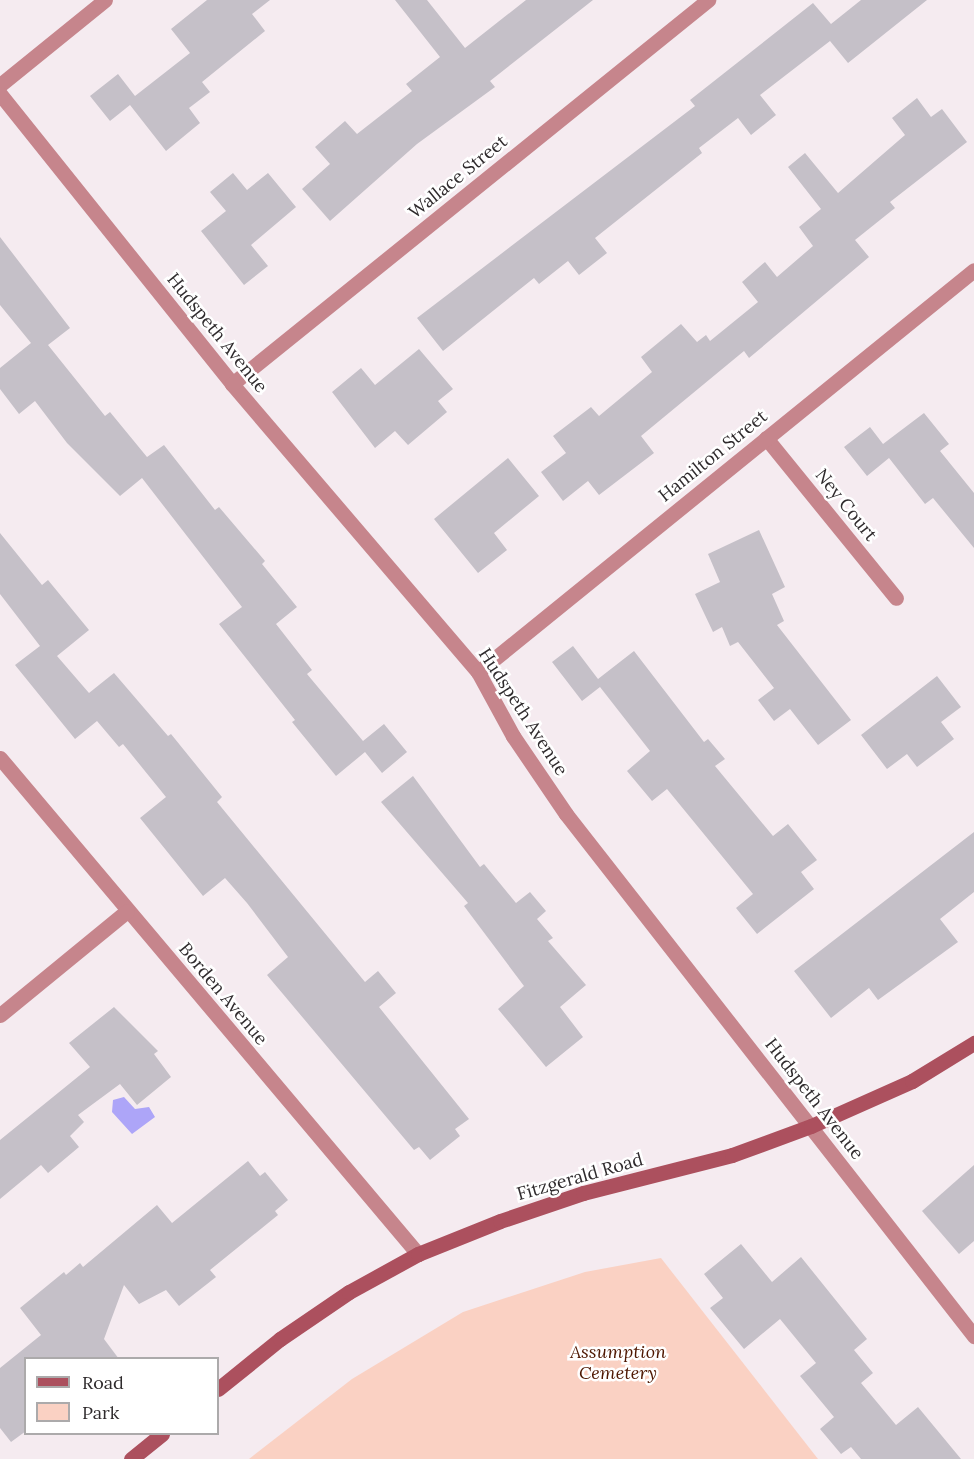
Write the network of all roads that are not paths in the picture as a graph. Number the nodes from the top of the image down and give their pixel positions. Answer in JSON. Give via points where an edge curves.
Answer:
{"nodes":[{"id":1,"x":105,"y":0,"type":"edge"},
{"id":2,"x":708,"y":0,"type":"edge"},
{"id":3,"x":0,"y":85,"type":"edge"},
{"id":4,"x":0,"y":94,"type":"edge"},
{"id":5,"x":974,"y":270,"type":"edge"},
{"id":6,"x":232,"y":384,"type":"junction"},
{"id":7,"x":766,"y":438,"type":"junction"},
{"id":8,"x":896,"y":598,"type":"dead end"},
{"id":9,"x":478,"y":672,"type":"junction"},
{"id":10,"x":0,"y":758,"type":"edge"},
{"id":11,"x":127,"y":911,"type":"junction"},
{"id":12,"x":0,"y":1015,"type":"edge"},
{"id":13,"x":974,"y":1043,"type":"edge"},
{"id":14,"x":811,"y":1126,"type":"junction"},
{"id":15,"x":418,"y":1254,"type":"junction"},
{"id":16,"x":974,"y":1336,"type":"edge"},
{"id":17,"x":219,"y":1388,"type":"edge"},
{"id":18,"x":161,"y":1435,"type":"edge"},
{"id":19,"x":131,"y":1459,"type":"edge"}],
"edges":[{"from":1,"to":3,"type":"street"},
{"from":2,"to":6,"type":"street","name":"Wallace Street"},
{"from":4,"to":6,"type":"street","name":"Hudspeth Avenue"},
{"from":5,"to":7,"type":"street","name":"Hamilton Street"},
{"from":6,"to":9,"type":"street","name":"Hudspeth Avenue"},
{"from":7,"to":8,"type":"street","name":"Ney Court"},
{"from":7,"to":9,"type":"street","name":"Hamilton Street"},
{"from":9,"to":14,"type":"street","name":"Hudspeth Avenue","via":[[513,736],[566,814]]},
{"from":10,"to":11,"type":"street","name":"Borden Avenue"},
{"from":11,"to":12,"type":"street"},
{"from":11,"to":15,"type":"street","name":"Borden Avenue"},
{"from":13,"to":14,"type":"main road","name":"Fitzgerald Road","via":[[912,1081]]},
{"from":14,"to":15,"type":"main road","name":"Fitzgerald Road","via":[[732,1155],[573,1197]]},
{"from":14,"to":16,"type":"street","name":"Hudspeth Avenue"},
{"from":15,"to":17,"type":"main road","name":"Fitzgerald Road","via":[[349,1292],[280,1339]]},
{"from":18,"to":19,"type":"main road"}]}
